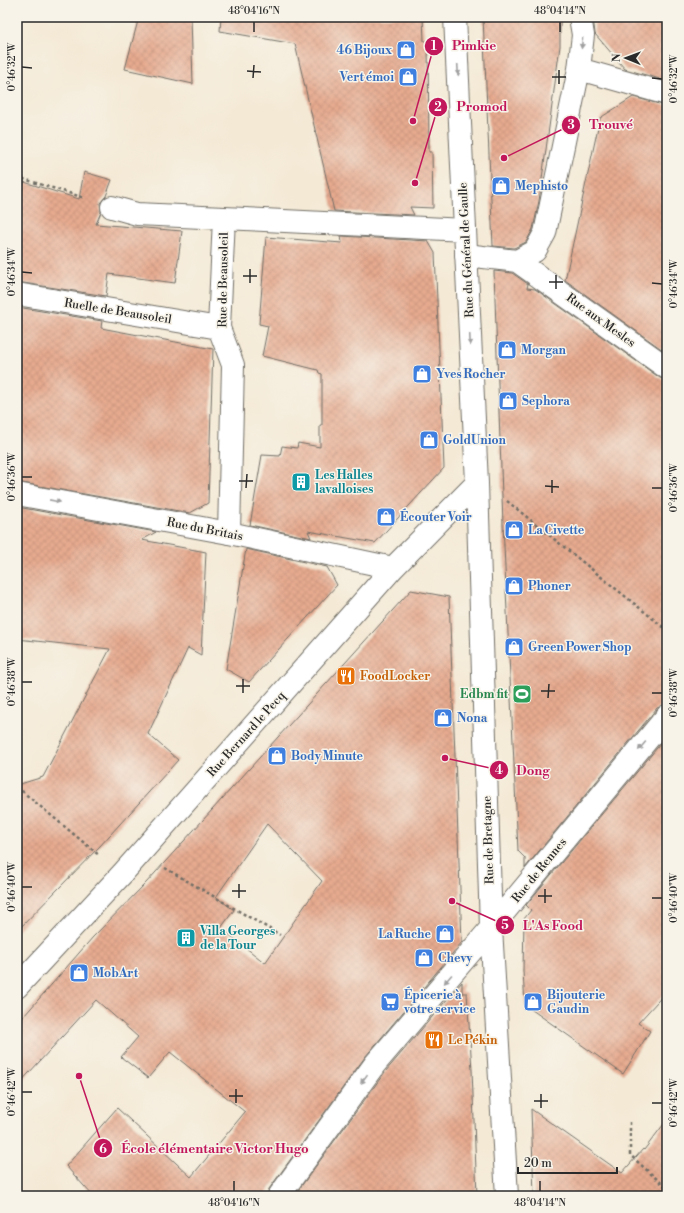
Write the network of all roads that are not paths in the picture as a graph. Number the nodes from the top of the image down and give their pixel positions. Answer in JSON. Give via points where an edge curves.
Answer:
{"nodes":[{"id":1,"x":455,"y":17,"type":"edge"},
{"id":2,"x":580,"y":17,"type":"edge"},
{"id":3,"x":580,"y":69,"type":"junction"},
{"id":4,"x":667,"y":94,"type":"edge"},
{"id":5,"x":112,"y":207,"type":"road end"},
{"id":6,"x":224,"y":218,"type":"junction"},
{"id":7,"x":465,"y":230,"type":"junction"},
{"id":8,"x":466,"y":255,"type":"junction"},
{"id":9,"x":517,"y":261,"type":"junction"},
{"id":10,"x":17,"y":294,"type":"edge"},
{"id":11,"x":220,"y":328,"type":"junction"},
{"id":12,"x":667,"y":368,"type":"edge"},
{"id":13,"x":476,"y":483,"type":"junction"},
{"id":14,"x":17,"y":494,"type":"edge"},
{"id":15,"x":229,"y":533,"type":"junction"},
{"id":16,"x":393,"y":568,"type":"junction"},
{"id":17,"x":667,"y":716,"type":"edge"},
{"id":18,"x":491,"y":928,"type":"junction"},
{"id":19,"x":17,"y":987,"type":"edge"},
{"id":20,"x":279,"y":1196,"type":"edge"},
{"id":21,"x":507,"y":1196,"type":"edge"}],
"edges":[{"from":1,"to":7,"type":"street","name":"Rue du Général de Gaulle","one_way":true},
{"from":2,"to":3,"type":"street","one_way":true,"via":[[583,35]]},
{"from":3,"to":4,"type":"street"},
{"from":3,"to":9,"type":"street","via":[[545,233],[535,251]]},
{"from":5,"to":6,"type":"street","via":[[137,214]]},
{"from":6,"to":7,"type":"street","name":"Rue de Beausoleil"},
{"from":6,"to":11,"type":"street","name":"Rue de Beausoleil"},
{"from":7,"to":8,"type":"street","name":"Rue du Général de Gaulle"},
{"from":8,"to":9,"type":"street","name":"Rue aux Mesles"},
{"from":8,"to":13,"type":"street","name":"Rue du Général de Gaulle","one_way":true},
{"from":9,"to":12,"type":"street","name":"Rue aux Mesles"},
{"from":10,"to":11,"type":"street","name":"Ruelle de Beausoleil"},
{"from":11,"to":15,"type":"street","name":"Rue de Beausoleil","via":[[233,365]]},
{"from":13,"to":16,"type":"street","name":"Rue Bernard le Pecq"},
{"from":13,"to":18,"type":"street","name":"Rue de Bretagne"},
{"from":14,"to":15,"type":"street","name":"Rue du Britais","one_way":true},
{"from":15,"to":16,"type":"street","name":"Rue du Britais"},
{"from":16,"to":19,"type":"street","name":"Rue Bernard le Pecq","via":[[122,874]]},
{"from":17,"to":18,"type":"street","name":"Rue de Rennes","one_way":true},
{"from":18,"to":20,"type":"street","name":"Rue de Rennes","one_way":true,"via":[[375,1064]]},
{"from":18,"to":21,"type":"street","name":"Rue de Bretagne"}]}
